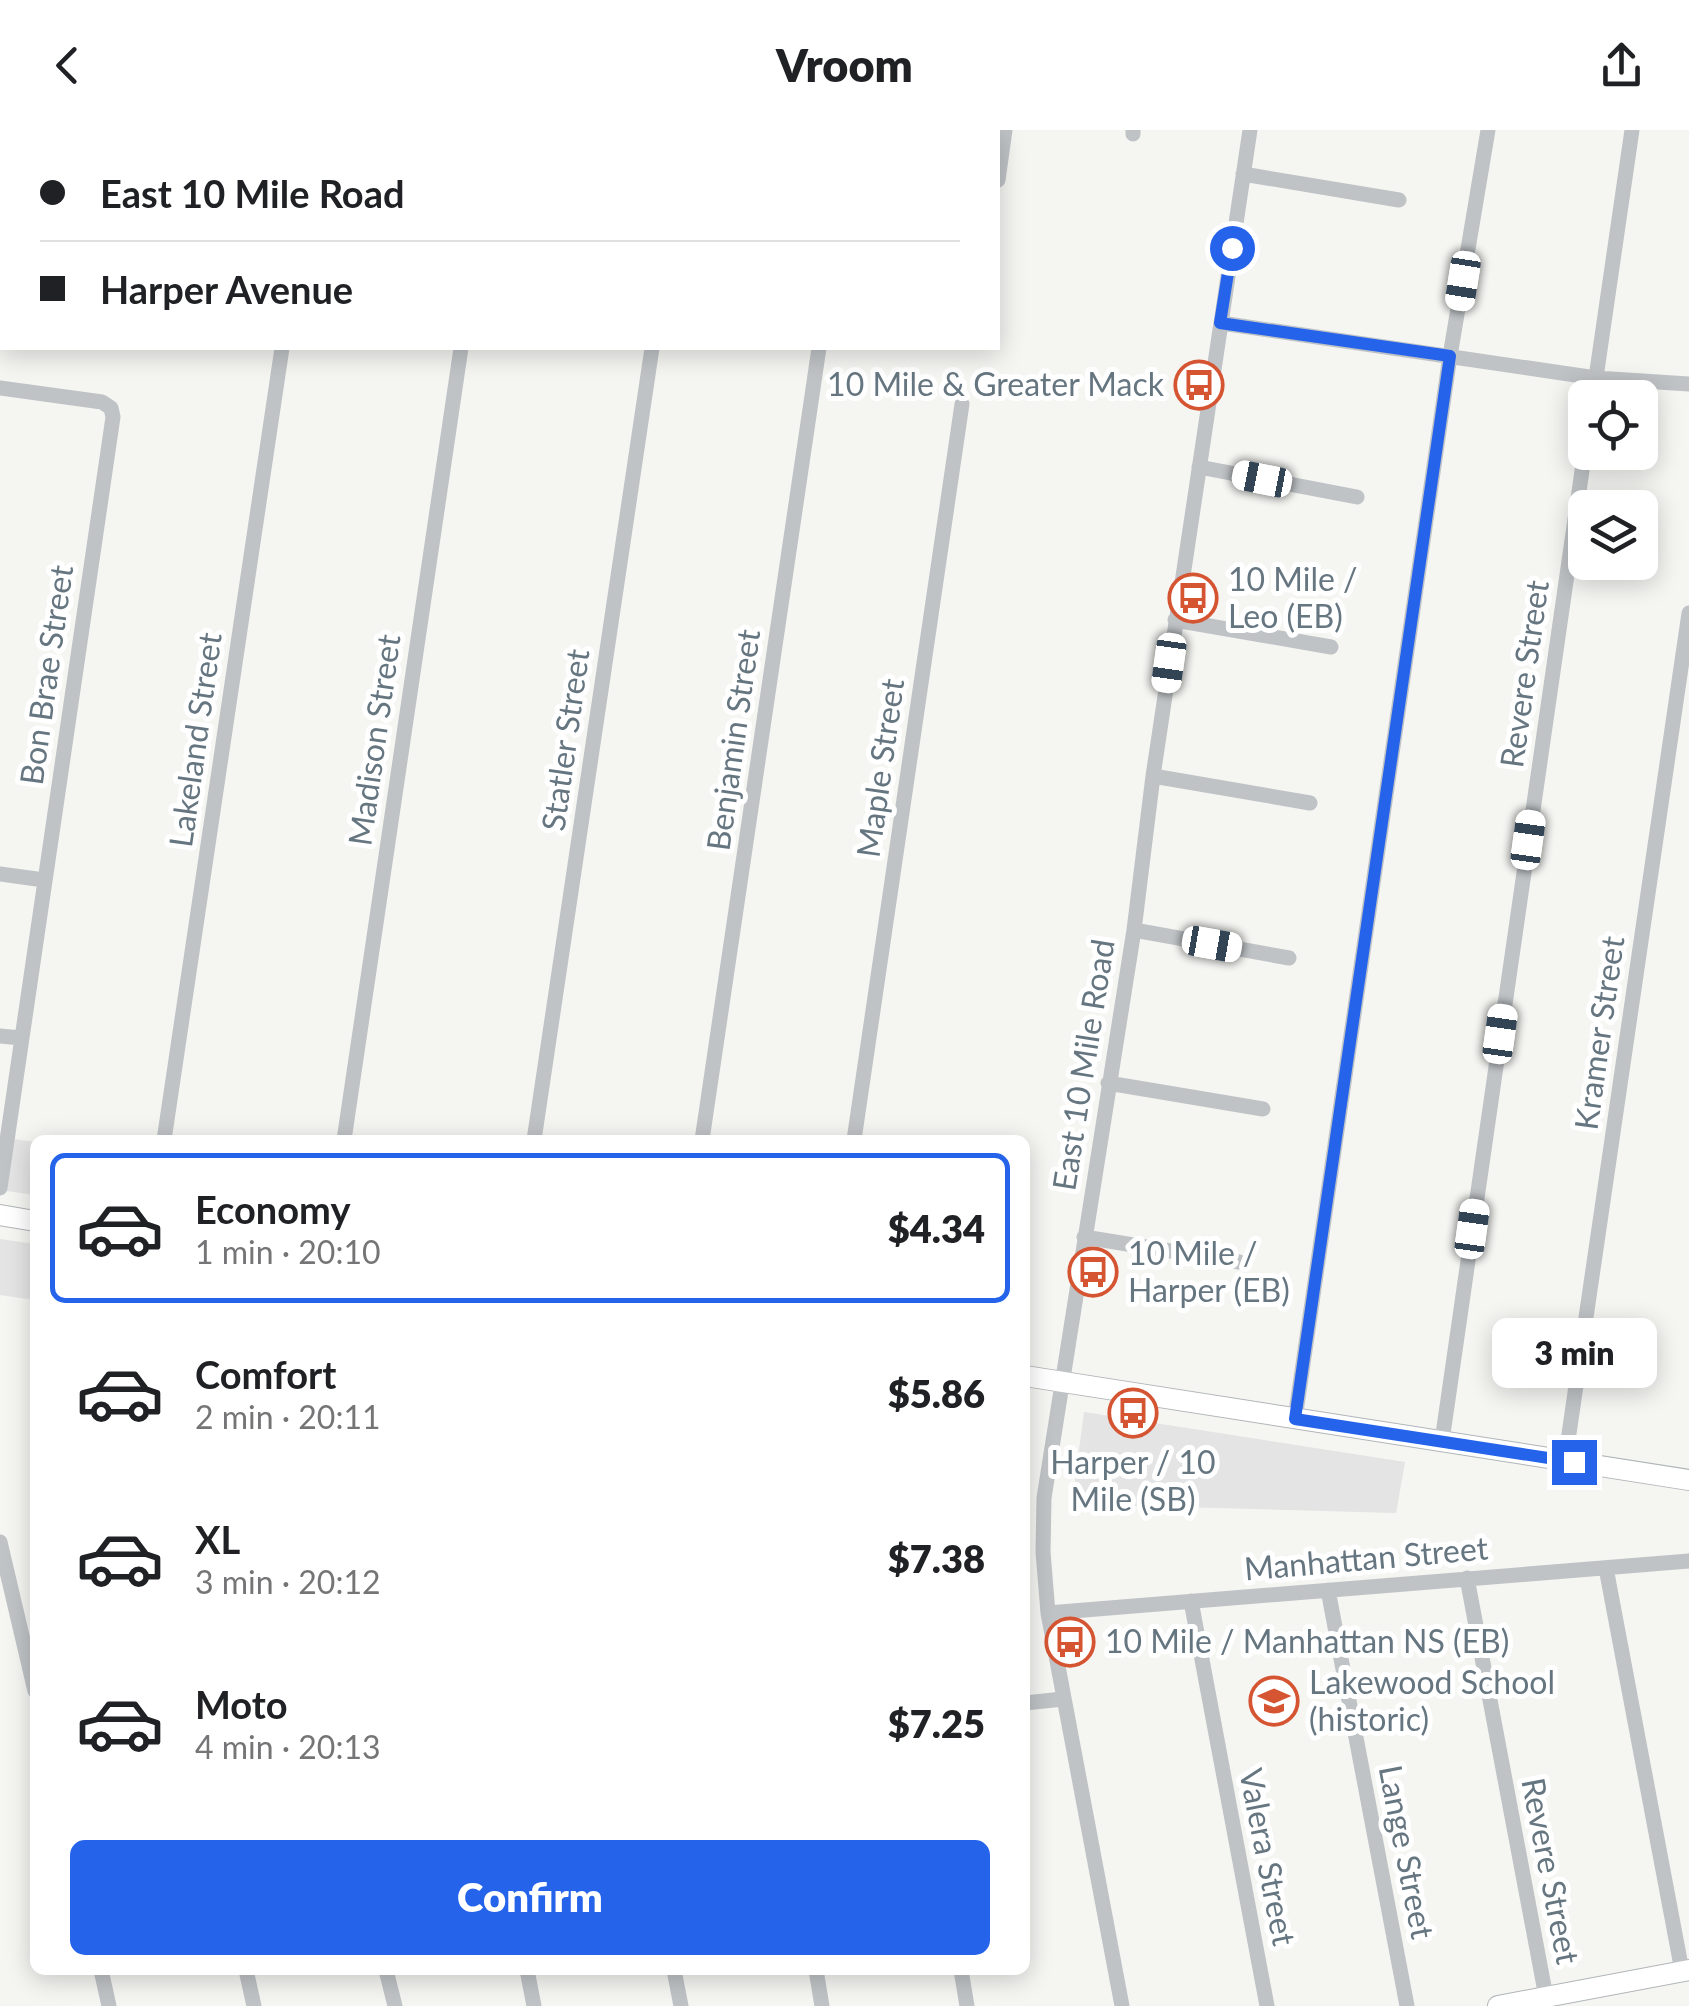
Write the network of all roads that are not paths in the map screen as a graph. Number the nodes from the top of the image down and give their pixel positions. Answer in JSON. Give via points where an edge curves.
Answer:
{"nodes":[{"id":1,"x":1004,"y":130,"type":"edge"},
{"id":2,"x":1250,"y":130,"type":"edge"},
{"id":3,"x":1488,"y":130,"type":"edge"},
{"id":4,"x":1632,"y":130,"type":"edge"},
{"id":5,"x":1000,"y":163,"type":"edge"},
{"id":6,"x":1243,"y":174,"type":"junction"},
{"id":7,"x":1400,"y":200,"type":"dead end"},
{"id":8,"x":1220,"y":323,"type":"junction"},
{"id":9,"x":282,"y":350,"type":"edge"},
{"id":10,"x":461,"y":350,"type":"edge"},
{"id":11,"x":652,"y":350,"type":"edge"},
{"id":12,"x":819,"y":350,"type":"edge"},
{"id":13,"x":1450,"y":356,"type":"junction"},
{"id":14,"x":1596,"y":378,"type":"junction"},
{"id":15,"x":1689,"y":384,"type":"edge"},
{"id":16,"x":0,"y":388,"type":"edge"},
{"id":17,"x":962,"y":404,"type":"dead end"},
{"id":18,"x":1199,"y":467,"type":"junction"},
{"id":19,"x":1582,"y":470,"type":"edge"},
{"id":20,"x":1356,"y":498,"type":"dead end"},
{"id":21,"x":1689,"y":613,"type":"edge"},
{"id":22,"x":1175,"y":620,"type":"junction"},
{"id":23,"x":1332,"y":647,"type":"dead end"},
{"id":24,"x":1152,"y":776,"type":"junction"},
{"id":25,"x":1310,"y":803,"type":"dead end"},
{"id":26,"x":0,"y":874,"type":"edge"},
{"id":27,"x":44,"y":880,"type":"junction"},
{"id":28,"x":1134,"y":930,"type":"junction"},
{"id":29,"x":1289,"y":958,"type":"dead end"},
{"id":30,"x":0,"y":1036,"type":"edge"},
{"id":31,"x":21,"y":1038,"type":"junction"},
{"id":32,"x":1108,"y":1082,"type":"junction"},
{"id":33,"x":1263,"y":1109,"type":"dead end"},
{"id":34,"x":4,"y":1126,"type":"edge"},
{"id":35,"x":165,"y":1135,"type":"edge"},
{"id":36,"x":345,"y":1135,"type":"edge"},
{"id":37,"x":535,"y":1135,"type":"edge"},
{"id":38,"x":703,"y":1135,"type":"edge"},
{"id":39,"x":855,"y":1135,"type":"edge"},
{"id":40,"x":0,"y":1188,"type":"edge"},
{"id":41,"x":0,"y":1215,"type":"edge"},
{"id":42,"x":30,"y":1220,"type":"edge"},
{"id":43,"x":1084,"y":1236,"type":"junction"},
{"id":44,"x":1239,"y":1262,"type":"dead end"},
{"id":45,"x":1030,"y":1377,"type":"edge"},
{"id":46,"x":1062,"y":1381,"type":"junction"},
{"id":47,"x":1295,"y":1419,"type":"junction"},
{"id":48,"x":1442,"y":1441,"type":"junction"},
{"id":49,"x":1565,"y":1460,"type":"junction"},
{"id":50,"x":1689,"y":1480,"type":"edge"},
{"id":51,"x":0,"y":1542,"type":"edge"},
{"id":52,"x":1689,"y":1561,"type":"edge"},
{"id":53,"x":1606,"y":1568,"type":"junction"},
{"id":54,"x":1467,"y":1578,"type":"junction"},
{"id":55,"x":1328,"y":1590,"type":"junction"},
{"id":56,"x":1190,"y":1601,"type":"junction"},
{"id":57,"x":1048,"y":1612,"type":"junction"},
{"id":58,"x":30,"y":1670,"type":"edge"},
{"id":59,"x":1063,"y":1699,"type":"junction"},
{"id":60,"x":1030,"y":1702,"type":"edge"},
{"id":61,"x":1686,"y":1970,"type":"edge"},
{"id":62,"x":101,"y":1975,"type":"edge"},
{"id":63,"x":247,"y":1975,"type":"edge"},
{"id":64,"x":387,"y":1975,"type":"edge"},
{"id":65,"x":528,"y":1975,"type":"edge"},
{"id":66,"x":675,"y":1975,"type":"edge"},
{"id":67,"x":817,"y":1975,"type":"edge"},
{"id":68,"x":962,"y":1975,"type":"edge"},
{"id":69,"x":1546,"y":1997,"type":"junction"},
{"id":70,"x":109,"y":2006,"type":"edge"},
{"id":71,"x":254,"y":2006,"type":"edge"},
{"id":72,"x":395,"y":2006,"type":"edge"},
{"id":73,"x":534,"y":2006,"type":"edge"},
{"id":74,"x":681,"y":2006,"type":"edge"},
{"id":75,"x":822,"y":2006,"type":"edge"},
{"id":76,"x":968,"y":2006,"type":"edge"},
{"id":77,"x":1122,"y":2006,"type":"edge"},
{"id":78,"x":1267,"y":2006,"type":"edge"},
{"id":79,"x":1407,"y":2006,"type":"edge"},
{"id":80,"x":1498,"y":2006,"type":"edge"}],
"edges":[{"from":1,"to":5,"type":"street"},
{"from":2,"to":6,"type":"street","name":"East 10 Mile Road"},
{"from":3,"to":13,"type":"street"},
{"from":4,"to":14,"type":"street"},
{"from":6,"to":7,"type":"street"},
{"from":6,"to":8,"type":"street","name":"East 10 Mile Road"},
{"from":8,"to":13,"type":"street"},
{"from":8,"to":18,"type":"street","name":"East 10 Mile Road"},
{"from":9,"to":35,"type":"street","name":"Lakeland Street"},
{"from":10,"to":36,"type":"street","name":"Madison Street"},
{"from":11,"to":37,"type":"street","name":"Statler Street"},
{"from":12,"to":38,"type":"street","name":"Benjamin Street"},
{"from":13,"to":14,"type":"street"},
{"from":13,"to":47,"type":"street"},
{"from":14,"to":15,"type":"street"},
{"from":16,"to":27,"type":"street","name":"Bon Brae Street","via":[[111,408]]},
{"from":17,"to":39,"type":"street","name":"Maple Street"},
{"from":18,"to":20,"type":"street"},
{"from":18,"to":22,"type":"street","name":"East 10 Mile Road"},
{"from":19,"to":48,"type":"street","name":"Revere Street"},
{"from":21,"to":49,"type":"street","name":"Kramer Street"},
{"from":22,"to":23,"type":"street"},
{"from":22,"to":24,"type":"street","name":"East 10 Mile Road"},
{"from":24,"to":25,"type":"street"},
{"from":24,"to":28,"type":"street","name":"East 10 Mile Road"},
{"from":26,"to":27,"type":"street"},
{"from":27,"to":31,"type":"street","name":"Bon Brae Street"},
{"from":28,"to":29,"type":"street"},
{"from":28,"to":32,"type":"street","name":"East 10 Mile Road"},
{"from":30,"to":31,"type":"street"},
{"from":31,"to":34,"type":"street","name":"Bon Brae Street"},
{"from":32,"to":33,"type":"street"},
{"from":32,"to":43,"type":"street","name":"East 10 Mile Road"},
{"from":34,"to":40,"type":"street","name":"Bon Brae Street"},
{"from":41,"to":42,"type":"main road"},
{"from":43,"to":44,"type":"street"},
{"from":43,"to":46,"type":"street","name":"East 10 Mile Road"},
{"from":45,"to":46,"type":"main road"},
{"from":46,"to":47,"type":"main road"},
{"from":46,"to":57,"type":"street","name":"East 10 Mile Road","via":[[1044,1498]]},
{"from":47,"to":48,"type":"main road"},
{"from":48,"to":49,"type":"main road"},
{"from":49,"to":50,"type":"main road"},
{"from":51,"to":58,"type":"street"},
{"from":52,"to":53,"type":"street","name":"Manhattan Street"},
{"from":53,"to":54,"type":"street","name":"Manhattan Street"},
{"from":53,"to":61,"type":"street"},
{"from":54,"to":55,"type":"street","name":"Manhattan Street"},
{"from":54,"to":69,"type":"street","name":"Revere Street"},
{"from":55,"to":56,"type":"street","name":"Manhattan Street"},
{"from":55,"to":79,"type":"street","name":"Lange Street"},
{"from":56,"to":57,"type":"street","name":"Manhattan Street"},
{"from":56,"to":78,"type":"street","name":"Valera Street"},
{"from":57,"to":59,"type":"street","name":"East 10 Mile Road"},
{"from":59,"to":60,"type":"street"},
{"from":59,"to":77,"type":"street","name":"East 10 Mile Road"},
{"from":61,"to":69,"type":"main road"},
{"from":62,"to":70,"type":"street"},
{"from":63,"to":71,"type":"street"},
{"from":64,"to":72,"type":"street"},
{"from":65,"to":73,"type":"street"},
{"from":66,"to":74,"type":"street"},
{"from":67,"to":75,"type":"street"},
{"from":68,"to":76,"type":"street"},
{"from":69,"to":80,"type":"main road"}]}
